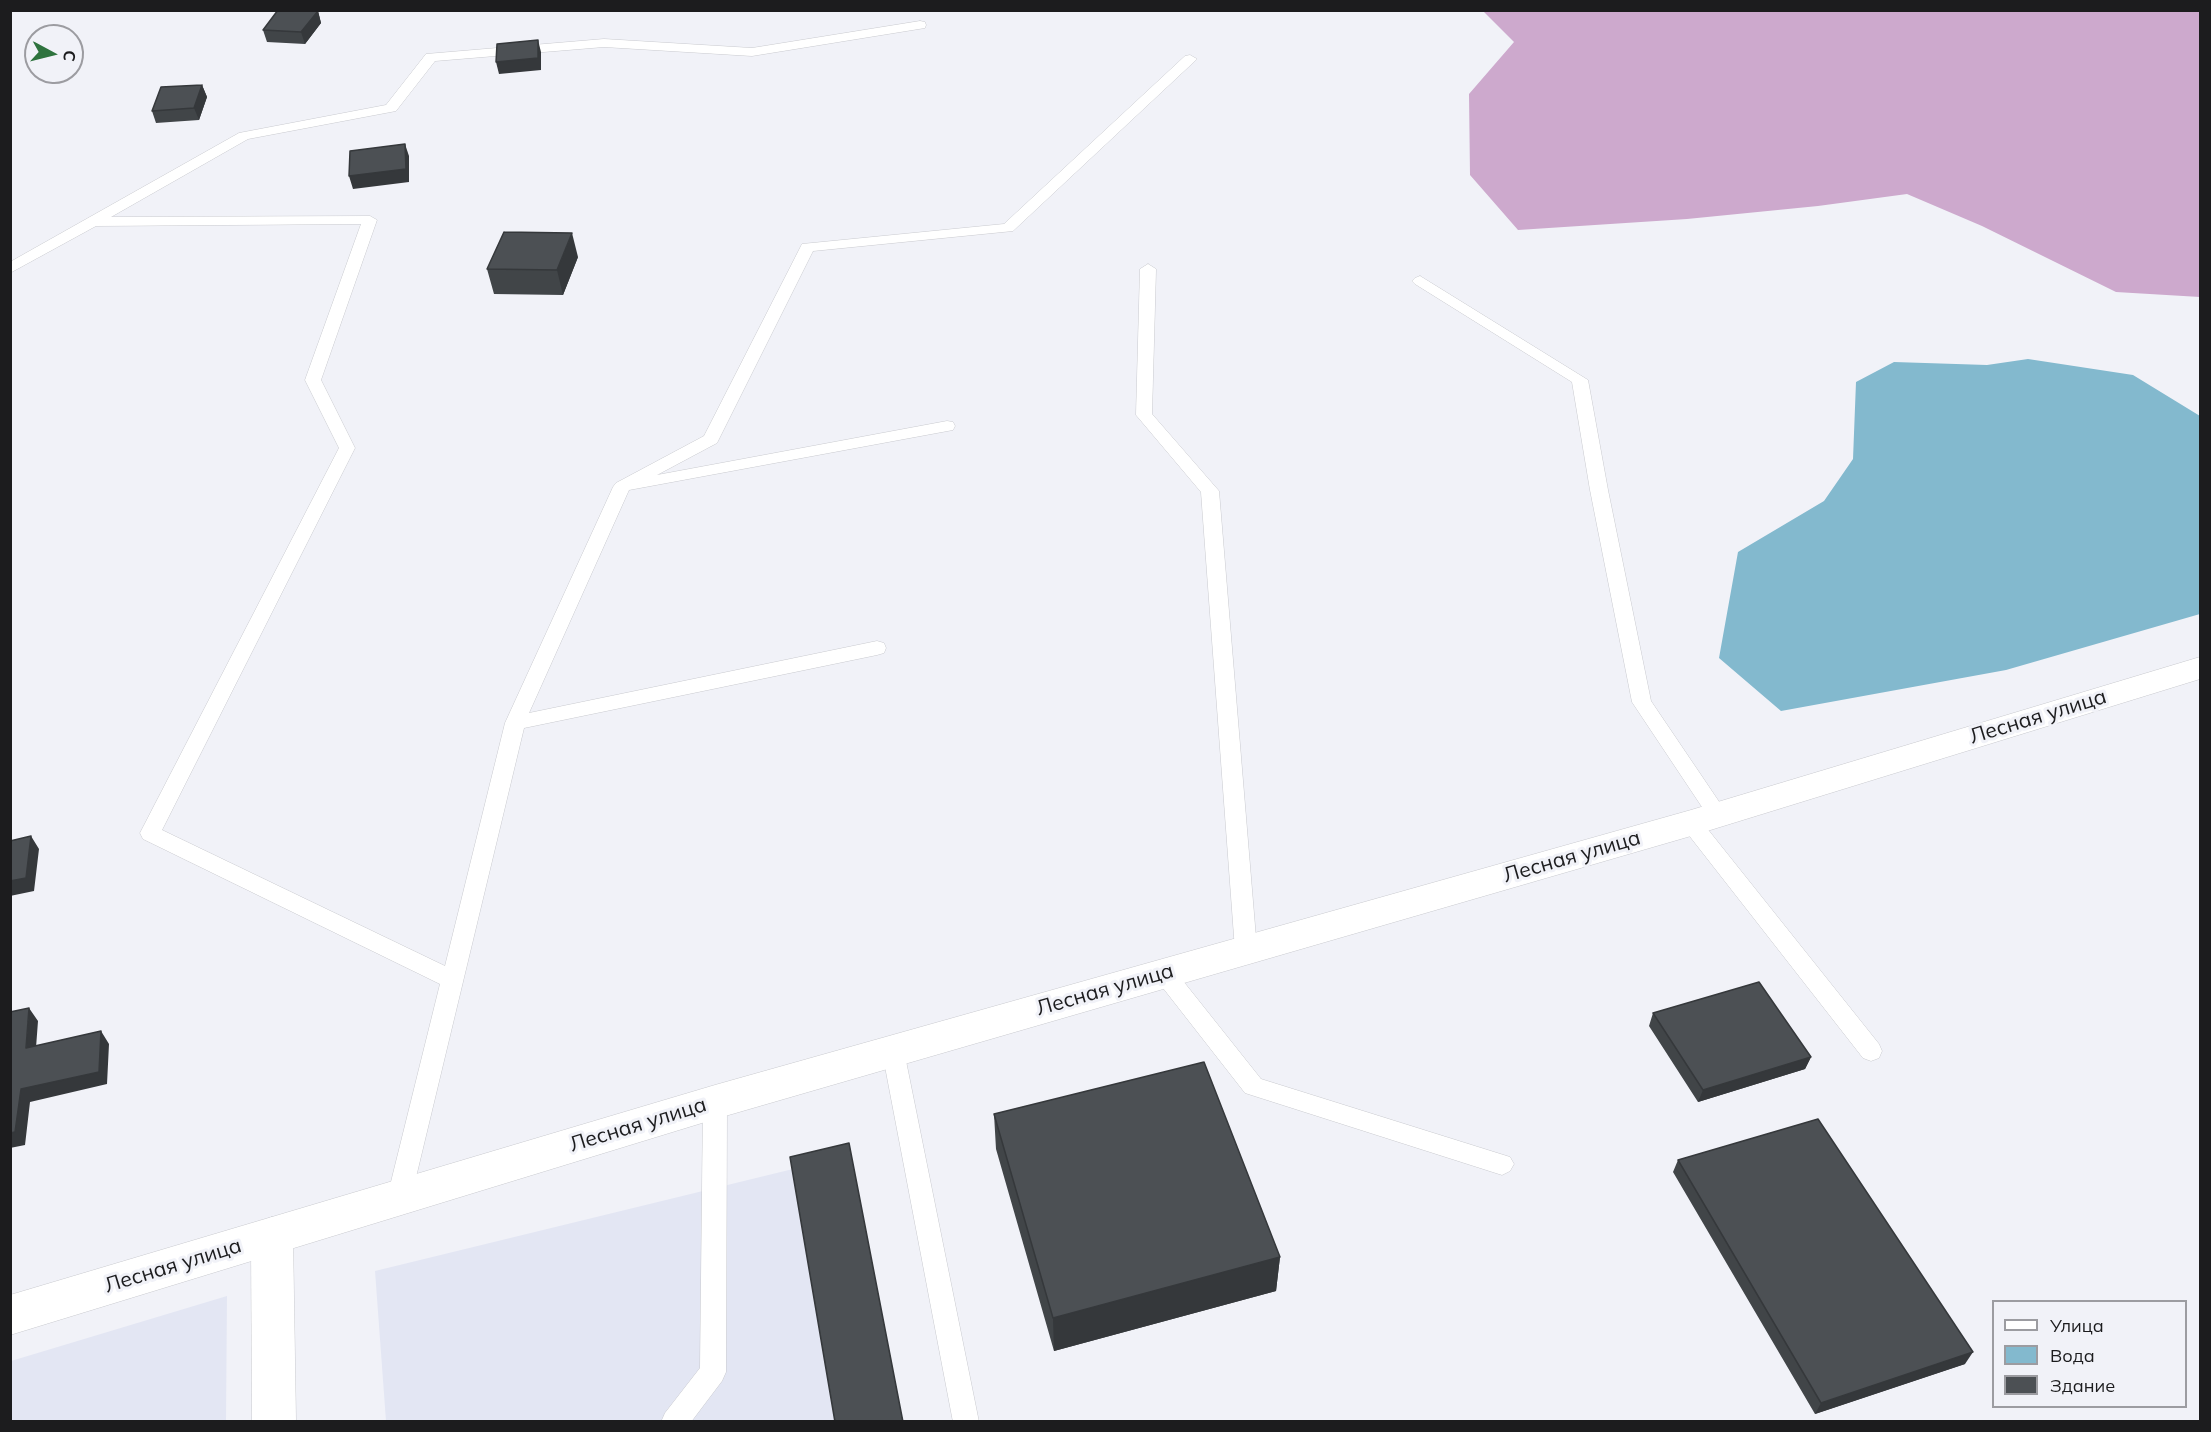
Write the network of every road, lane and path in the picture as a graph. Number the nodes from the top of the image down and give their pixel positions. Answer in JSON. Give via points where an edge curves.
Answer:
{"nodes":[{"id":1,"x":920,"y":25,"type":"dead end"},
{"id":2,"x":1190,"y":59,"type":"dead end"},
{"id":3,"x":94,"y":222,"type":"junction"},
{"id":4,"x":10,"y":269,"type":"edge"},
{"id":5,"x":1148,"y":269,"type":"dead end"},
{"id":6,"x":1420,"y":281,"type":"dead end"},
{"id":7,"x":947,"y":426,"type":"dead end"},
{"id":8,"x":622,"y":487,"type":"junction"},
{"id":9,"x":877,"y":648,"type":"dead end"},
{"id":10,"x":2200,"y":668,"type":"edge"},
{"id":11,"x":515,"y":723,"type":"junction"},
{"id":12,"x":1704,"y":819,"type":"junction"},
{"id":13,"x":1246,"y":950,"type":"junction"},
{"id":14,"x":1164,"y":973,"type":"junction"},
{"id":15,"x":452,"y":980,"type":"junction"},
{"id":16,"x":893,"y":1051,"type":"junction"},
{"id":17,"x":1871,"y":1052,"type":"dead end"},
{"id":18,"x":715,"y":1102,"type":"junction"},
{"id":19,"x":1502,"y":1164,"type":"dead end"},
{"id":20,"x":399,"y":1198,"type":"junction"},
{"id":21,"x":272,"y":1236,"type":"junction"},
{"id":22,"x":10,"y":1315,"type":"edge"},
{"id":23,"x":274,"y":1422,"type":"edge"},
{"id":24,"x":674,"y":1422,"type":"edge"},
{"id":25,"x":966,"y":1422,"type":"edge"}],
"edges":[{"from":1,"to":3,"type":"lane","via":[[752,52],[604,43],[431,57],[391,108],[244,136]]},
{"from":2,"to":8,"type":"lane","via":[[1008,228],[807,247],[711,439]]},
{"from":3,"to":4,"type":"lane"},
{"from":3,"to":15,"type":"lane","via":[[370,220],[313,380],[347,448],[150,833]]},
{"from":5,"to":13,"type":"lane","via":[[1144,415],[1210,491]]},
{"from":6,"to":12,"type":"lane","via":[[1580,380],[1642,702]]},
{"from":7,"to":8,"type":"lane"},
{"from":8,"to":11,"type":"lane"},
{"from":9,"to":11,"type":"lane"},
{"from":10,"to":12,"type":"street","name":"Лесная улица"},
{"from":11,"to":15,"type":"lane"},
{"from":12,"to":13,"type":"street","name":"Лесная улица"},
{"from":12,"to":17,"type":"lane"},
{"from":13,"to":14,"type":"street","name":"Лесная улица"},
{"from":14,"to":16,"type":"street","name":"Лесная улица"},
{"from":14,"to":19,"type":"lane","via":[[1253,1086]]},
{"from":15,"to":20,"type":"lane"},
{"from":16,"to":18,"type":"street","name":"Лесная улица"},
{"from":16,"to":25,"type":"lane"},
{"from":18,"to":20,"type":"street","name":"Лесная улица"},
{"from":18,"to":24,"type":"lane","via":[[713,1372]]},
{"from":20,"to":21,"type":"street","name":"Лесная улица"},
{"from":21,"to":22,"type":"street","name":"Лесная улица"},
{"from":21,"to":23,"type":"street"}]}
